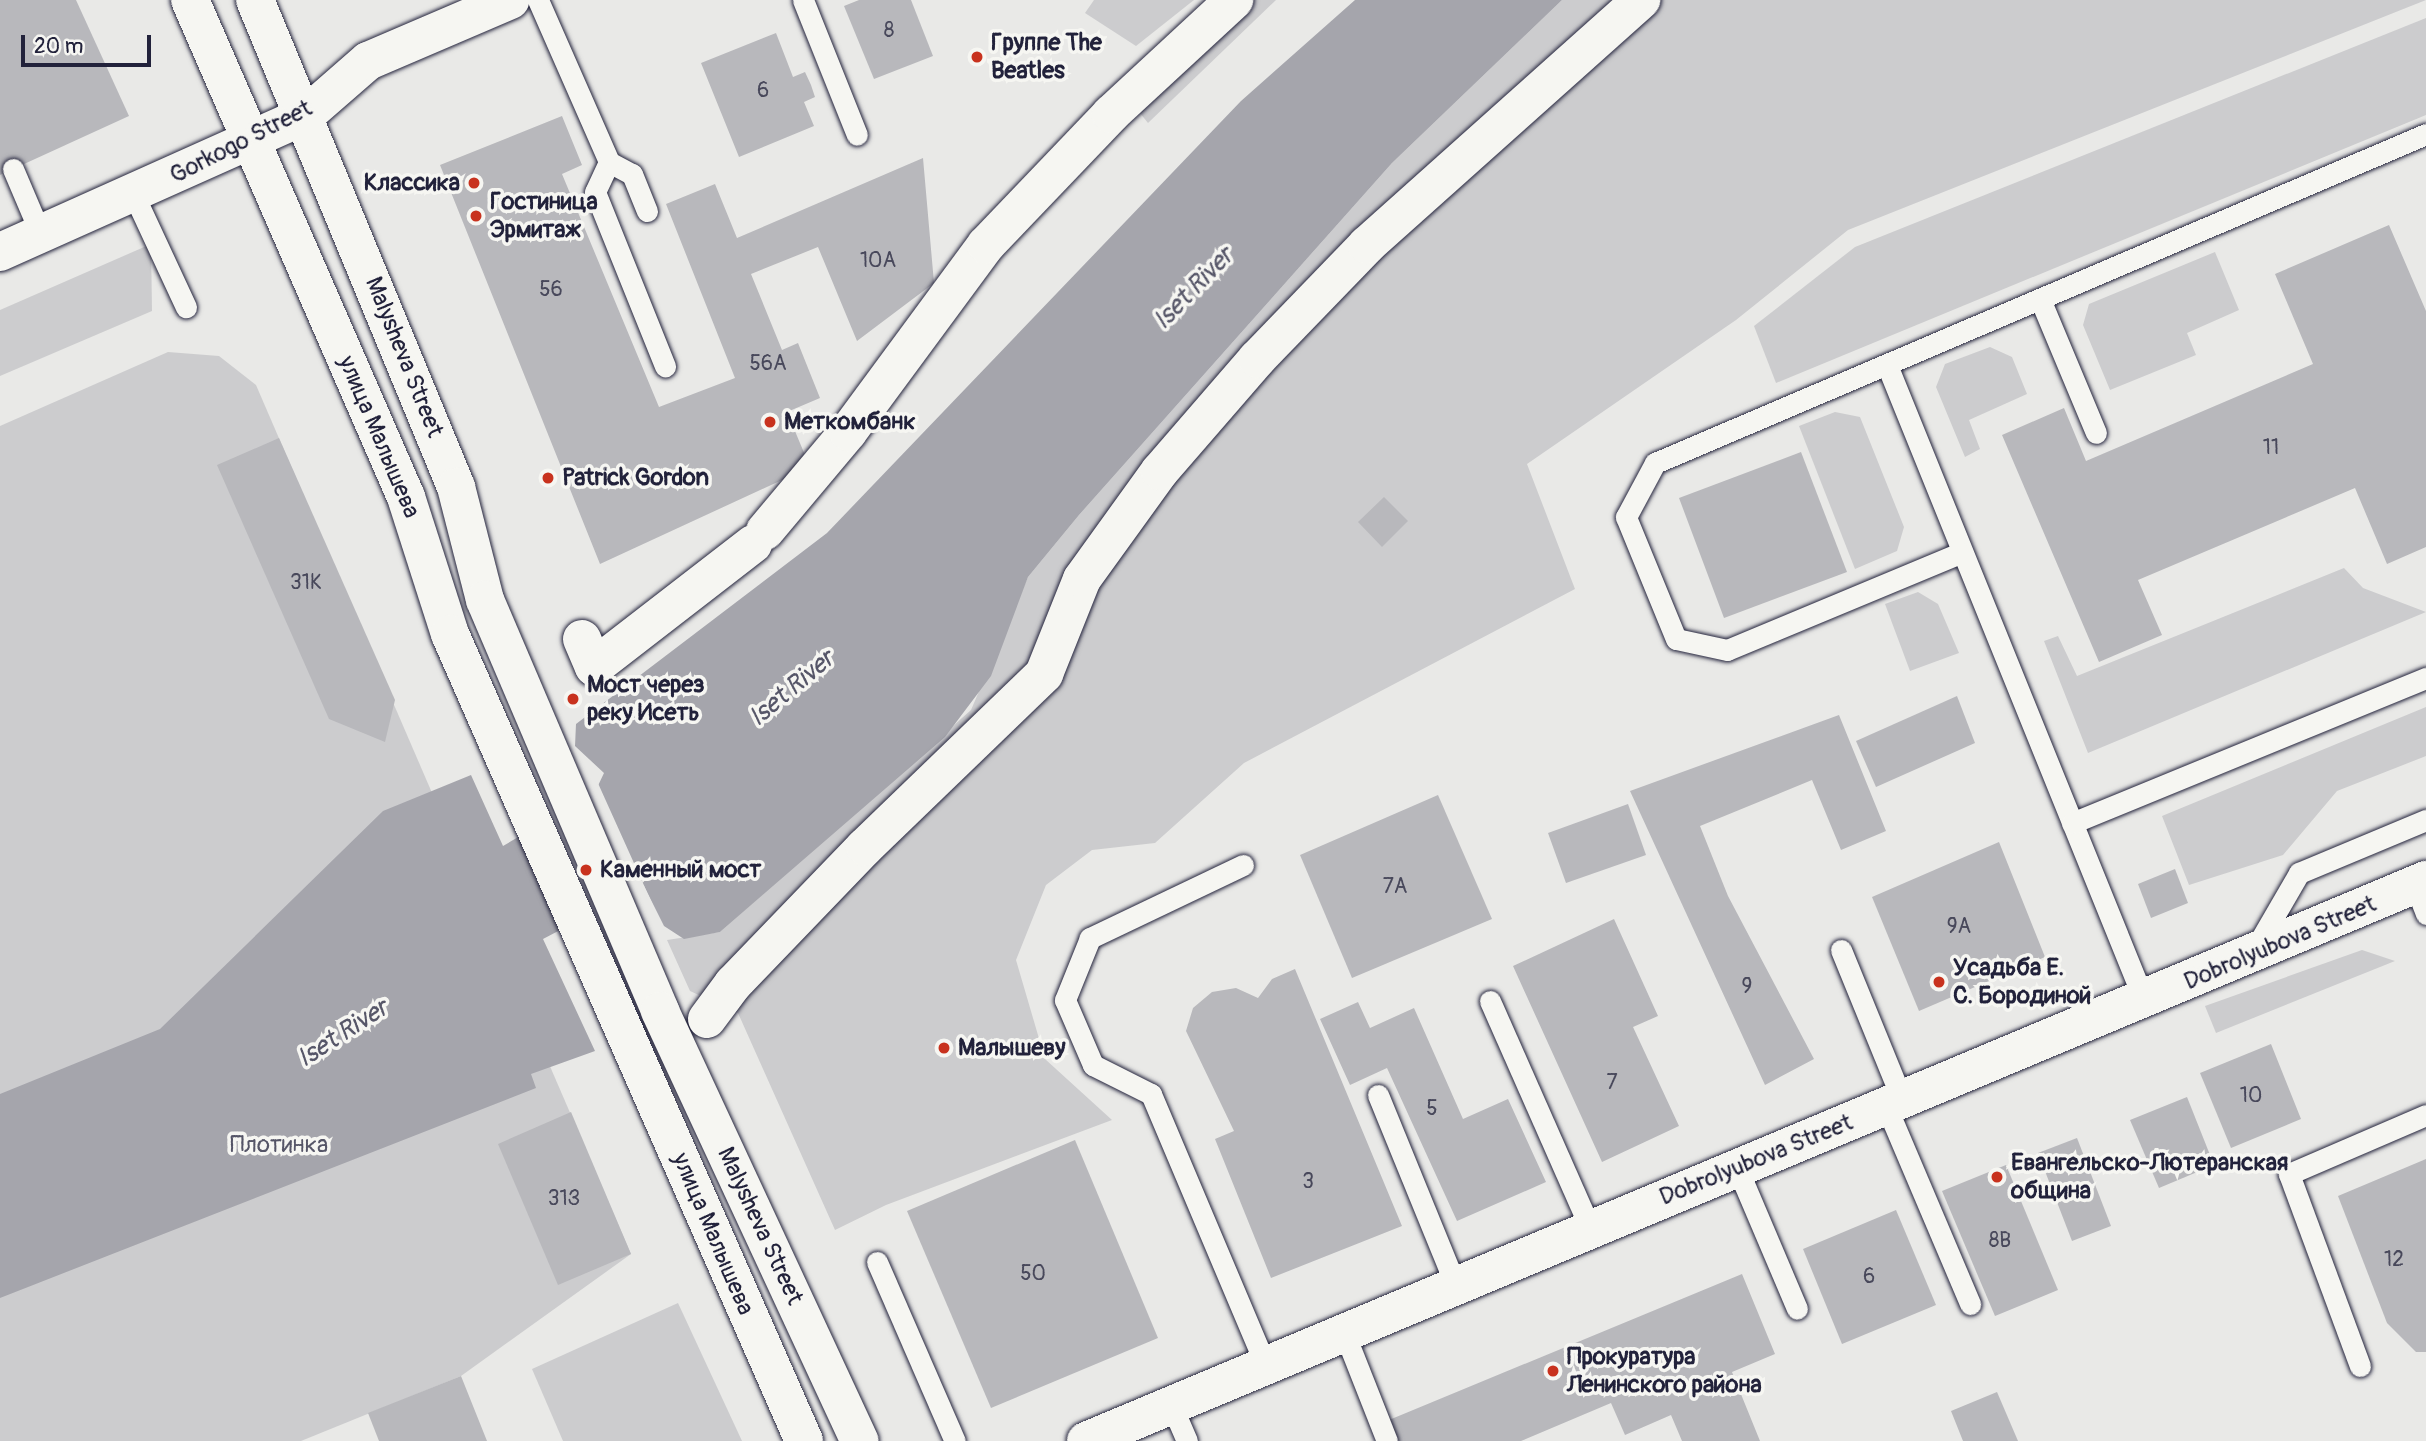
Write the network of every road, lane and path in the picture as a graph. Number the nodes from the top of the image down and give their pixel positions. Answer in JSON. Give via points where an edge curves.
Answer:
{"nodes":[{"id":1,"x":190,"y":0,"type":"edge"},
{"id":2,"x":255,"y":0,"type":"edge"},
{"id":3,"x":510,"y":0,"type":"edge"},
{"id":4,"x":538,"y":0,"type":"edge"},
{"id":5,"x":803,"y":0,"type":"edge"},
{"id":6,"x":1234,"y":0,"type":"edge"},
{"id":7,"x":1641,"y":0,"type":"edge"},
{"id":8,"x":306,"y":115,"type":"junction"},
{"id":9,"x":2426,"y":134,"type":"edge"},
{"id":10,"x":857,"y":135,"type":"dead end"},
{"id":11,"x":254,"y":139,"type":"junction"},
{"id":12,"x":609,"y":162,"type":"junction"},
{"id":13,"x":13,"y":169,"type":"dead end"},
{"id":14,"x":133,"y":193,"type":"junction"},
{"id":15,"x":646,"y":211,"type":"dead end"},
{"id":16,"x":41,"y":234,"type":"junction"},
{"id":17,"x":0,"y":252,"type":"edge"},
{"id":18,"x":2040,"y":299,"type":"junction"},
{"id":19,"x":186,"y":307,"type":"dead end"},
{"id":20,"x":1887,"y":365,"type":"junction"},
{"id":21,"x":666,"y":366,"type":"dead end"},
{"id":22,"x":2096,"y":433,"type":"dead end"},
{"id":23,"x":1960,"y":553,"type":"junction"},
{"id":24,"x":582,"y":639,"type":"dead end"},
{"id":25,"x":2426,"y":678,"type":"edge"},
{"id":26,"x":2426,"y":820,"type":"edge"},
{"id":27,"x":2072,"y":822,"type":"junction"},
{"id":28,"x":1243,"y":865,"type":"dead end"},
{"id":29,"x":2422,"y":893,"type":"edge"},
{"id":30,"x":1841,"y":950,"type":"dead end"},
{"id":31,"x":2252,"y":957,"type":"junction"},
{"id":32,"x":2144,"y":1000,"type":"junction"},
{"id":33,"x":1490,"y":1001,"type":"dead end"},
{"id":34,"x":708,"y":1019,"type":"dead end"},
{"id":35,"x":1378,"y":1095,"type":"dead end"},
{"id":36,"x":1895,"y":1105,"type":"junction"},
{"id":37,"x":2426,"y":1115,"type":"edge"},
{"id":38,"x":1736,"y":1165,"type":"junction"},
{"id":39,"x":1590,"y":1228,"type":"junction"},
{"id":40,"x":877,"y":1262,"type":"dead end"},
{"id":41,"x":1456,"y":1286,"type":"junction"},
{"id":42,"x":1970,"y":1304,"type":"dead end"},
{"id":43,"x":1797,"y":1309,"type":"dead end"},
{"id":44,"x":1344,"y":1332,"type":"junction"},
{"id":45,"x":1265,"y":1364,"type":"junction"},
{"id":46,"x":2360,"y":1366,"type":"dead end"},
{"id":47,"x":1171,"y":1404,"type":"junction"},
{"id":48,"x":804,"y":1441,"type":"edge"},
{"id":49,"x":860,"y":1441,"type":"edge"},
{"id":50,"x":955,"y":1441,"type":"edge"},
{"id":51,"x":1086,"y":1441,"type":"edge"},
{"id":52,"x":1187,"y":1441,"type":"edge"},
{"id":53,"x":1387,"y":1441,"type":"edge"}],
"edges":[{"from":1,"to":11,"type":"street"},
{"from":2,"to":8,"type":"street","name":"Malysheva Street"},
{"from":3,"to":8,"type":"street","name":"Gorkogo Street","via":[[368,61]]},
{"from":4,"to":12,"type":"lane"},
{"from":5,"to":10,"type":"lane"},
{"from":6,"to":24,"type":"street","via":[[1111,114],[986,245],[848,432],[759,538],[594,667]]},
{"from":7,"to":34,"type":"street","via":[[1367,245],[1257,359],[1160,471],[1082,579],[1044,674],[865,847],[733,984]]},
{"from":8,"to":11,"type":"street","name":"Gorkogo Street"},
{"from":8,"to":49,"type":"street","name":"Malysheva Street","via":[[456,487],[485,600],[660,1011]]},
{"from":9,"to":18,"type":"lane"},
{"from":11,"to":14,"type":"street","name":"Gorkogo Street"},
{"from":11,"to":48,"type":"street","name":"улица Малышева","via":[[406,497],[450,634],[500,735]]},
{"from":12,"to":15,"type":"lane","via":[[632,174]]},
{"from":12,"to":21,"type":"lane","via":[[595,192]]},
{"from":13,"to":16,"type":"lane"},
{"from":14,"to":16,"type":"street","name":"Gorkogo Street"},
{"from":14,"to":19,"type":"lane"},
{"from":16,"to":17,"type":"street","name":"Gorkogo Street"},
{"from":18,"to":20,"type":"lane"},
{"from":18,"to":22,"type":"lane"},
{"from":20,"to":23,"type":"lane"},
{"from":20,"to":23,"type":"lane","via":[[1655,463],[1626,517],[1676,639],[1727,650]]},
{"from":23,"to":27,"type":"lane"},
{"from":25,"to":27,"type":"lane"},
{"from":26,"to":31,"type":"lane","via":[[2299,873]]},
{"from":27,"to":32,"type":"lane"},
{"from":28,"to":45,"type":"lane","via":[[1090,938],[1065,1000],[1093,1065],[1151,1094]]},
{"from":29,"to":31,"type":"street","name":"Dobrolyubova Street"},
{"from":30,"to":36,"type":"lane"},
{"from":31,"to":32,"type":"street","name":"Dobrolyubova Street"},
{"from":32,"to":36,"type":"street","name":"Dobrolyubova Street"},
{"from":33,"to":39,"type":"lane"},
{"from":35,"to":41,"type":"lane"},
{"from":36,"to":38,"type":"street","name":"Dobrolyubova Street"},
{"from":36,"to":42,"type":"lane"},
{"from":37,"to":46,"type":"lane","via":[[2290,1174]]},
{"from":38,"to":39,"type":"street","name":"Dobrolyubova Street"},
{"from":38,"to":43,"type":"lane"},
{"from":39,"to":41,"type":"street","name":"Dobrolyubova Street"},
{"from":40,"to":50,"type":"lane"},
{"from":41,"to":44,"type":"street","name":"Dobrolyubova Street"},
{"from":44,"to":45,"type":"street","name":"Dobrolyubova Street"},
{"from":44,"to":53,"type":"lane"},
{"from":45,"to":47,"type":"street","name":"Dobrolyubova Street"},
{"from":47,"to":51,"type":"street","name":"Dobrolyubova Street"},
{"from":47,"to":52,"type":"lane"}]}
